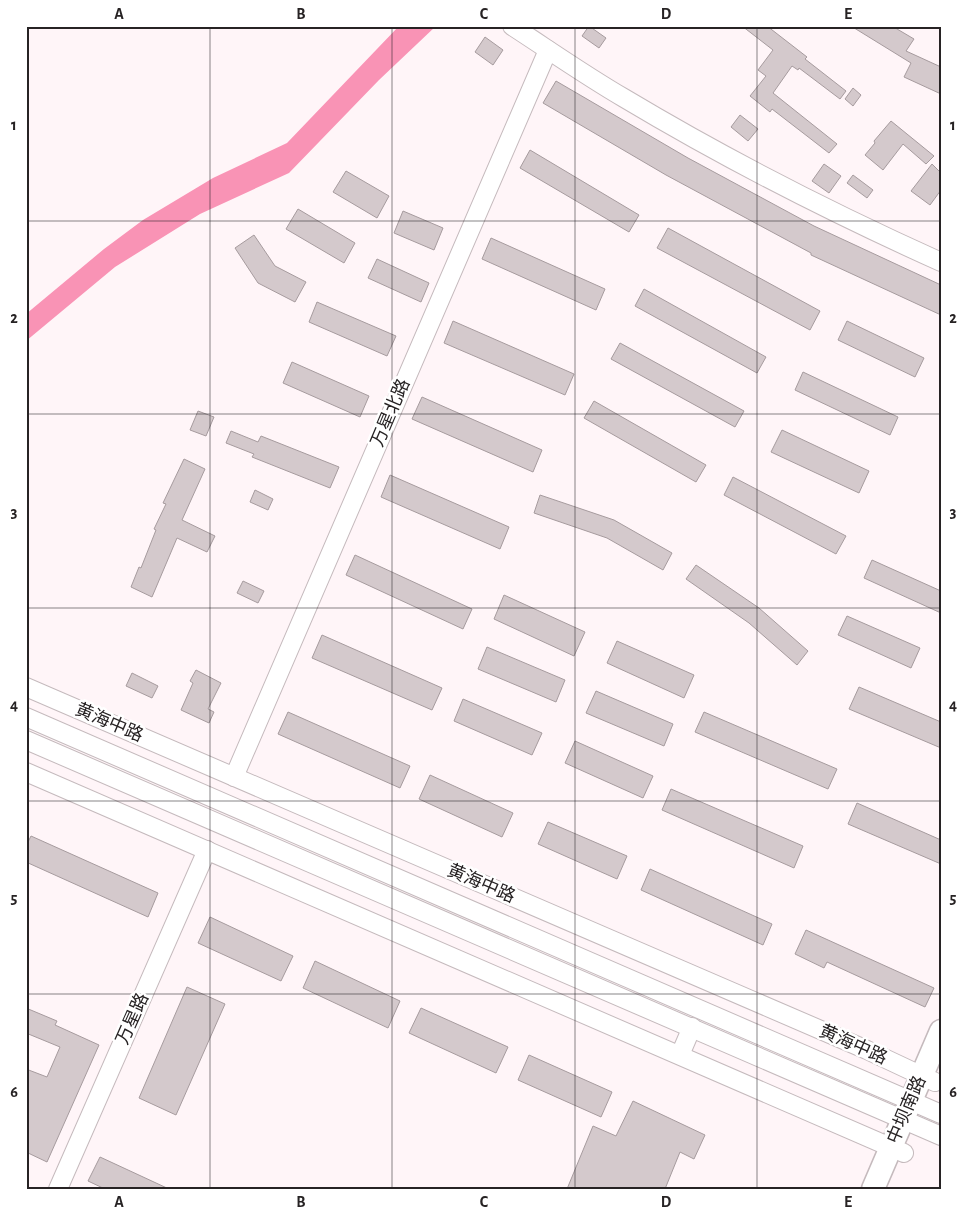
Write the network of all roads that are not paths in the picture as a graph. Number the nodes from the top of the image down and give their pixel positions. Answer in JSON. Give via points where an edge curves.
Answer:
{"nodes":[{"id":1,"x":512,"y":26,"type":"edge"},
{"id":2,"x":548,"y":50,"type":"junction"},
{"id":3,"x":941,"y":262,"type":"edge"},
{"id":4,"x":26,"y":687,"type":"edge"},
{"id":5,"x":26,"y":717,"type":"edge"},
{"id":6,"x":97,"y":718,"type":"junction"},
{"id":7,"x":26,"y":740,"type":"edge"},
{"id":8,"x":85,"y":742,"type":"junction"},
{"id":9,"x":80,"y":764,"type":"junction"},
{"id":10,"x":26,"y":772,"type":"edge"},
{"id":11,"x":234,"y":777,"type":"junction"},
{"id":12,"x":69,"y":790,"type":"junction"},
{"id":13,"x":207,"y":850,"type":"junction"},
{"id":14,"x":526,"y":903,"type":"junction"},
{"id":15,"x":514,"y":928,"type":"junction"},
{"id":16,"x":692,"y":1027,"type":"junction"},
{"id":17,"x":941,"y":1031,"type":"edge"},
{"id":18,"x":680,"y":1055,"type":"junction"},
{"id":19,"x":932,"y":1076,"type":"edge"},
{"id":20,"x":919,"y":1114,"type":"edge"},
{"id":21,"x":941,"y":1136,"type":"edge"},
{"id":22,"x":904,"y":1153,"type":"junction"},
{"id":23,"x":58,"y":1189,"type":"edge"},
{"id":24,"x":873,"y":1189,"type":"edge"},
{"id":25,"x":889,"y":1189,"type":"edge"}],
"edges":[{"from":1,"to":2,"type":"street"},
{"from":2,"to":3,"type":"street","via":[[623,98],[757,173],[850,221]]},
{"from":2,"to":11,"type":"street","name":"万星北路"},
{"from":4,"to":6,"type":"street","name":"黄海中路"},
{"from":5,"to":8,"type":"street","name":"黄海中路"},
{"from":6,"to":8,"type":"street"},
{"from":6,"to":11,"type":"street","name":"黄海中路"},
{"from":7,"to":9,"type":"street"},
{"from":8,"to":15,"type":"street","name":"黄海中路"},
{"from":9,"to":12,"type":"street"},
{"from":9,"to":16,"type":"street"},
{"from":10,"to":12,"type":"street"},
{"from":11,"to":14,"type":"street","name":"黄海中路"},
{"from":12,"to":13,"type":"street"},
{"from":13,"to":18,"type":"street"},
{"from":13,"to":23,"type":"street","name":"万星路"},
{"from":14,"to":15,"type":"street"},
{"from":14,"to":19,"type":"street","name":"黄海中路"},
{"from":15,"to":20,"type":"street","name":"黄海中路"},
{"from":16,"to":18,"type":"street"},
{"from":16,"to":20,"type":"street"},
{"from":17,"to":19,"type":"main road","name":"中坝南路"},
{"from":18,"to":22,"type":"street"},
{"from":19,"to":20,"type":"main road","name":"中坝南路"},
{"from":20,"to":21,"type":"street"},
{"from":20,"to":22,"type":"main road","name":"中坝南路"},
{"from":20,"to":24,"type":"main road","name":"中坝南路"},
{"from":22,"to":25,"type":"main road","name":"中坝南路"}]}
